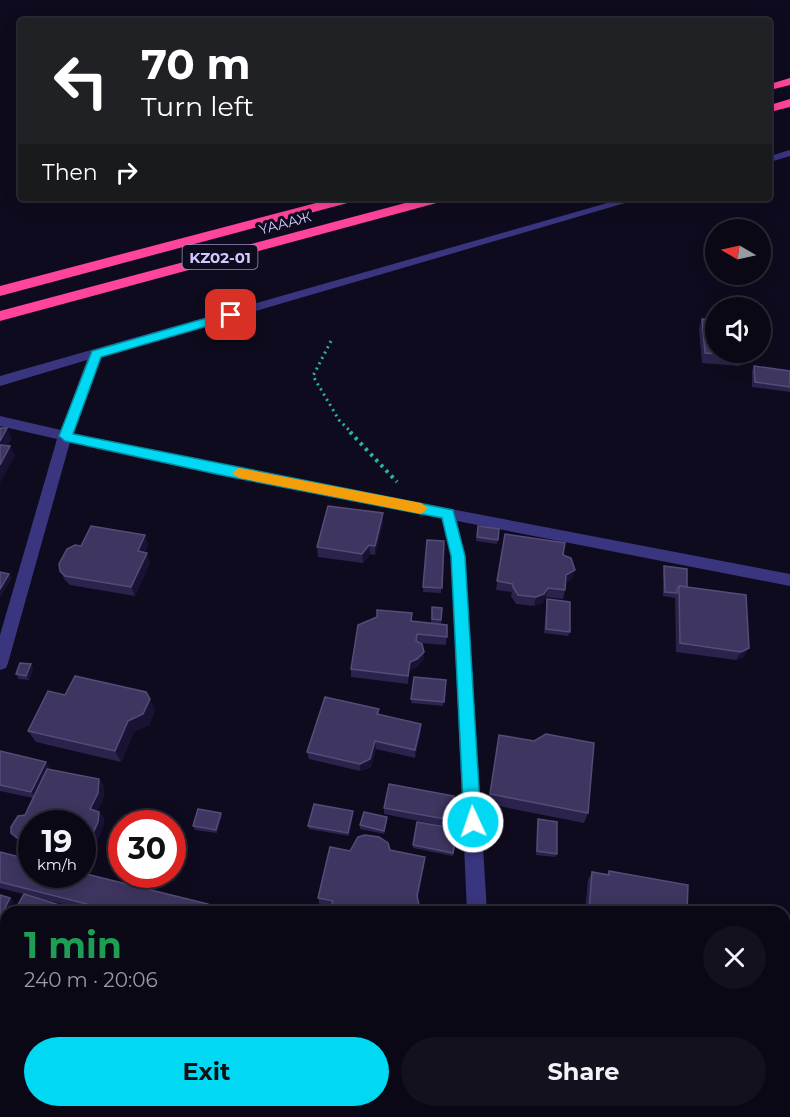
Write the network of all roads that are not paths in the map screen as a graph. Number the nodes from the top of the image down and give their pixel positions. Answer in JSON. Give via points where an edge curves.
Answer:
{"nodes":[{"id":1,"x":790,"y":81,"type":"edge"},
{"id":2,"x":772,"y":86,"type":"edge"},
{"id":3,"x":790,"y":104,"type":"edge"},
{"id":4,"x":772,"y":108,"type":"edge"},
{"id":5,"x":789,"y":156,"type":"edge"},
{"id":6,"x":772,"y":159,"type":"edge"},
{"id":7,"x":339,"y":201,"type":"edge"},
{"id":8,"x":428,"y":201,"type":"edge"},
{"id":9,"x":627,"y":201,"type":"edge"},
{"id":10,"x":0,"y":291,"type":"edge"},
{"id":11,"x":0,"y":316,"type":"edge"},
{"id":12,"x":96,"y":354,"type":"junction"},
{"id":13,"x":0,"y":381,"type":"edge"},
{"id":14,"x":0,"y":421,"type":"edge"},
{"id":15,"x":65,"y":436,"type":"junction"},
{"id":16,"x":448,"y":514,"type":"junction"},
{"id":17,"x":790,"y":580,"type":"edge"},
{"id":18,"x":0,"y":663,"type":"edge"},
{"id":19,"x":477,"y":906,"type":"edge"}],
"edges":[{"from":1,"to":2,"type":"highway"},
{"from":3,"to":4,"type":"highway"},
{"from":5,"to":6,"type":"street"},
{"from":7,"to":10,"type":"highway","name":"ҮАААЖ","number":"KZ02-01"},
{"from":8,"to":11,"type":"highway","name":"ҮАААЖ","number":"KZ02-01"},
{"from":9,"to":12,"type":"street"},
{"from":12,"to":13,"type":"street"},
{"from":12,"to":15,"type":"street"},
{"from":14,"to":15,"type":"street"},
{"from":15,"to":16,"type":"street"},
{"from":15,"to":18,"type":"street"},
{"from":16,"to":17,"type":"street"},
{"from":16,"to":19,"type":"street","via":[[458,556]]}]}
